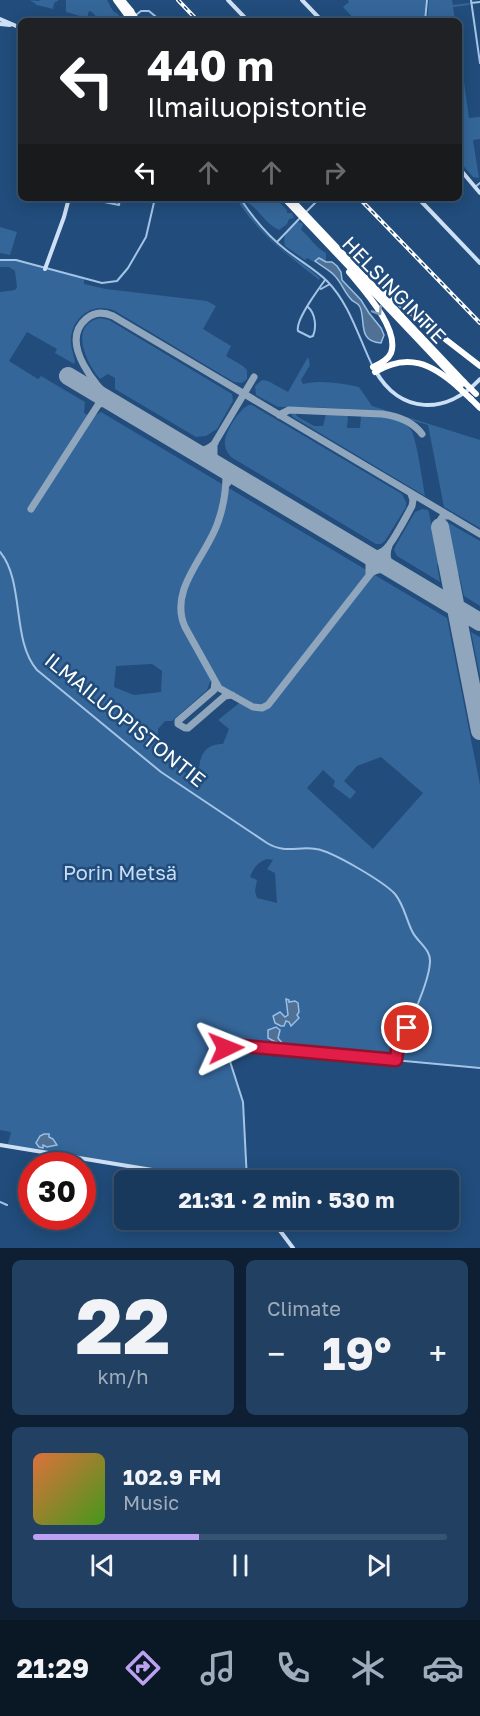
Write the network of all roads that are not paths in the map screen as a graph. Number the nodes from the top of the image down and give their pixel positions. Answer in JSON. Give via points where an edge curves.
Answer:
{"nodes":[{"id":1,"x":116,"y":0,"type":"edge"},
{"id":2,"x":122,"y":0,"type":"edge"},
{"id":3,"x":228,"y":0,"type":"edge"},
{"id":4,"x":302,"y":0,"type":"edge"},
{"id":5,"x":427,"y":0,"type":"edge"},
{"id":6,"x":471,"y":2,"type":"edge"},
{"id":7,"x":480,"y":2,"type":"edge"},
{"id":8,"x":132,"y":18,"type":"edge"},
{"id":9,"x":158,"y":18,"type":"edge"},
{"id":10,"x":245,"y":18,"type":"edge"},
{"id":11,"x":319,"y":18,"type":"edge"},
{"id":12,"x":425,"y":18,"type":"edge"},
{"id":13,"x":0,"y":19,"type":"edge"},
{"id":14,"x":0,"y":24,"type":"edge"},
{"id":15,"x":14,"y":25,"type":"junction"},
{"id":16,"x":18,"y":27,"type":"edge"},
{"id":17,"x":479,"y":45,"type":"edge"},
{"id":18,"x":480,"y":63,"type":"edge"},
{"id":19,"x":462,"y":172,"type":"edge"},
{"id":20,"x":480,"y":183,"type":"edge"},
{"id":21,"x":475,"y":187,"type":"junction"},
{"id":22,"x":480,"y":193,"type":"edge"},
{"id":23,"x":68,"y":201,"type":"edge"},
{"id":24,"x":100,"y":201,"type":"edge"},
{"id":25,"x":120,"y":201,"type":"edge"},
{"id":26,"x":154,"y":201,"type":"edge"},
{"id":27,"x":242,"y":201,"type":"edge"},
{"id":28,"x":287,"y":201,"type":"edge"},
{"id":29,"x":293,"y":201,"type":"edge"},
{"id":30,"x":317,"y":201,"type":"edge"},
{"id":31,"x":421,"y":201,"type":"edge"},
{"id":32,"x":306,"y":211,"type":"dead end"},
{"id":33,"x":299,"y":219,"type":"dead end"},
{"id":34,"x":316,"y":232,"type":"junction"},
{"id":35,"x":276,"y":242,"type":"junction"},
{"id":36,"x":0,"y":260,"type":"edge"},
{"id":37,"x":480,"y":263,"type":"edge"},
{"id":38,"x":357,"y":268,"type":"junction"},
{"id":39,"x":45,"y":269,"type":"junction"},
{"id":40,"x":326,"y":280,"type":"junction"},
{"id":41,"x":330,"y":284,"type":"junction"},
{"id":42,"x":321,"y":289,"type":"junction"},
{"id":43,"x":308,"y":307,"type":"junction"},
{"id":44,"x":480,"y":366,"type":"edge"},
{"id":45,"x":374,"y":369,"type":"junction"},
{"id":46,"x":480,"y":379,"type":"edge"},
{"id":47,"x":461,"y":384,"type":"junction"},
{"id":48,"x":475,"y":397,"type":"edge"},
{"id":49,"x":480,"y":407,"type":"edge"},
{"id":50,"x":0,"y":552,"type":"edge"},
{"id":51,"x":396,"y":1060,"type":"junction"},
{"id":52,"x":480,"y":1068,"type":"edge"},
{"id":53,"x":0,"y":1144,"type":"edge"},
{"id":54,"x":154,"y":1170,"type":"edge"},
{"id":55,"x":246,"y":1170,"type":"edge"},
{"id":56,"x":0,"y":1202,"type":"edge"},
{"id":57,"x":7,"y":1204,"type":"dead end"},
{"id":58,"x":280,"y":1230,"type":"edge"},
{"id":59,"x":293,"y":1248,"type":"edge"}],
"edges":[{"from":1,"to":8,"type":"highway"},
{"from":2,"to":8,"type":"highway"},
{"from":3,"to":10,"type":"street"},
{"from":4,"to":11,"type":"street"},
{"from":5,"to":12,"type":"street"},
{"from":6,"to":7,"type":"street"},
{"from":6,"to":17,"type":"street"},
{"from":8,"to":9,"type":"street","via":[[146,10]]},
{"from":13,"to":15,"type":"street"},
{"from":14,"to":15,"type":"street"},
{"from":15,"to":16,"type":"street"},
{"from":17,"to":18,"type":"street"},
{"from":19,"to":21,"type":"street"},
{"from":20,"to":21,"type":"street"},
{"from":21,"to":22,"type":"street"},
{"from":23,"to":39,"type":"street"},
{"from":24,"to":25,"type":"street","via":[[119,205]]},
{"from":26,"to":39,"type":"street","via":[[146,237],[117,281],[102,283]]},
{"from":27,"to":35,"type":"street"},
{"from":28,"to":34,"type":"highway","name":"HELSINGINTIE"},
{"from":29,"to":38,"type":"highway","name":"HELSINGINTIE"},
{"from":30,"to":32,"type":"street"},
{"from":31,"to":37,"type":"street"},
{"from":33,"to":35,"type":"street"},
{"from":34,"to":45,"type":"highway","one_way":true,"via":[[388,328],[391,352]]},
{"from":34,"to":47,"type":"highway","name":"HELSINGINTIE"},
{"from":35,"to":40,"type":"street"},
{"from":36,"to":39,"type":"street","via":[[11,259]]},
{"from":38,"to":44,"type":"highway"},
{"from":38,"to":47,"type":"highway","name":"HELSINGINTIE"},
{"from":40,"to":41,"type":"street"},
{"from":40,"to":42,"type":"street"},
{"from":41,"to":42,"type":"street"},
{"from":41,"to":45,"type":"street","via":[[344,303]]},
{"from":42,"to":43,"type":"street"},
{"from":43,"to":43,"type":"street","via":[[297,328],[310,337],[315,328]]},
{"from":45,"to":46,"type":"street","via":[[396,396],[422,405],[454,399]]},
{"from":45,"to":47,"type":"highway","via":[[416,362]]},
{"from":47,"to":48,"type":"highway","name":"HELSINGINTIE","bridge":true},
{"from":48,"to":49,"type":"highway","name":"HELSINGINTIE"},
{"from":50,"to":51,"type":"street","name":"ILMAILUOPISTONTIE","via":[[11,575],[28,656],[37,670],[161,772],[271,845],[278,849],[312,848],[328,852],[396,895],[414,936],[429,953],[430,960]]},
{"from":51,"to":52,"type":"street"},
{"from":51,"to":55,"type":"street","via":[[227,1046],[243,1102]]},
{"from":53,"to":54,"type":"street"},
{"from":56,"to":57,"type":"street"},
{"from":58,"to":59,"type":"street"}]}
